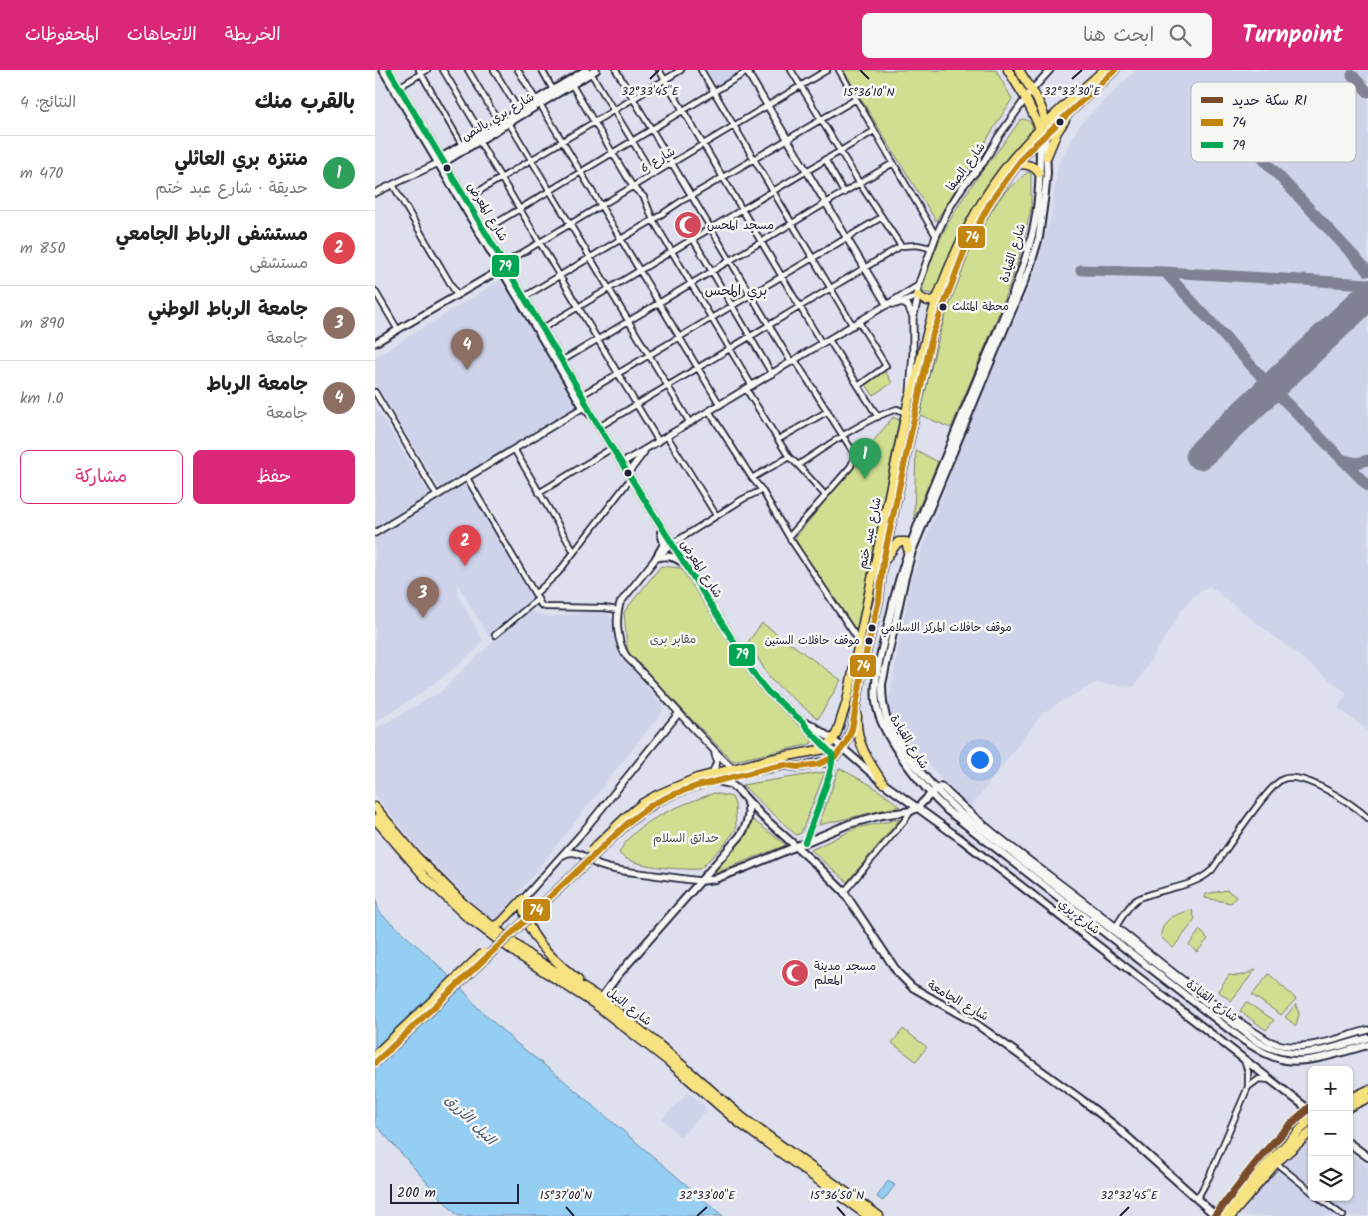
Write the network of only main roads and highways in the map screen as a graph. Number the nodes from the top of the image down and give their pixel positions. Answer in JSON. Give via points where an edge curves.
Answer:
{"nodes":[{"id":1,"x":383,"y":70,"type":"edge"},
{"id":2,"x":389,"y":70,"type":"edge"},
{"id":3,"x":1008,"y":70,"type":"edge"},
{"id":4,"x":1019,"y":70,"type":"edge"},
{"id":5,"x":1104,"y":70,"type":"edge"},
{"id":6,"x":1115,"y":70,"type":"edge"},
{"id":7,"x":591,"y":71,"type":"edge"},
{"id":8,"x":575,"y":73,"type":"edge"},
{"id":9,"x":397,"y":88,"type":"junction"},
{"id":10,"x":538,"y":102,"type":"junction"},
{"id":11,"x":1070,"y":112,"type":"junction"},
{"id":12,"x":1043,"y":132,"type":"junction"},
{"id":13,"x":1047,"y":156,"type":"junction"},
{"id":14,"x":440,"y":162,"type":"junction"},
{"id":15,"x":1017,"y":164,"type":"junction"},
{"id":16,"x":1039,"y":173,"type":"junction"},
{"id":17,"x":482,"y":231,"type":"junction"},
{"id":18,"x":503,"y":266,"type":"junction"},
{"id":19,"x":918,"y":296,"type":"road end"},
{"id":20,"x":937,"y":298,"type":"junction"},
{"id":21,"x":560,"y":362,"type":"junction"},
{"id":22,"x":957,"y":437,"type":"junction"},
{"id":23,"x":658,"y":521,"type":"junction"},
{"id":24,"x":907,"y":549,"type":"junction"},
{"id":25,"x":883,"y":562,"type":"junction"},
{"id":26,"x":685,"y":564,"type":"junction"},
{"id":27,"x":858,"y":696,"type":"junction"},
{"id":28,"x":803,"y":722,"type":"junction"},
{"id":29,"x":833,"y":740,"type":"junction"},
{"id":30,"x":827,"y":747,"type":"junction"},
{"id":31,"x":842,"y":749,"type":"junction"},
{"id":32,"x":833,"y":758,"type":"junction"},
{"id":33,"x":717,"y":781,"type":"junction"},
{"id":34,"x":883,"y":783,"type":"junction"},
{"id":35,"x":936,"y":790,"type":"junction"},
{"id":36,"x":744,"y":796,"type":"junction"},
{"id":37,"x":375,"y":807,"type":"edge"},
{"id":38,"x":914,"y":809,"type":"junction"},
{"id":39,"x":375,"y":819,"type":"edge"},
{"id":40,"x":628,"y":819,"type":"junction"},
{"id":41,"x":805,"y":842,"type":"junction"},
{"id":42,"x":796,"y":846,"type":"junction"},
{"id":43,"x":700,"y":880,"type":"junction"},
{"id":44,"x":493,"y":927,"type":"junction"},
{"id":45,"x":584,"y":987,"type":"junction"},
{"id":46,"x":1187,"y":989,"type":"junction"},
{"id":47,"x":598,"y":1001,"type":"junction"},
{"id":48,"x":1368,"y":1038,"type":"edge"},
{"id":49,"x":1368,"y":1044,"type":"edge"},
{"id":50,"x":375,"y":1055,"type":"edge"},
{"id":51,"x":375,"y":1063,"type":"edge"},
{"id":52,"x":1368,"y":1090,"type":"edge"},
{"id":53,"x":1353,"y":1097,"type":"edge"},
{"id":54,"x":1368,"y":1098,"type":"edge"},
{"id":55,"x":1353,"y":1105,"type":"edge"},
{"id":56,"x":1310,"y":1111,"type":"edge"},
{"id":57,"x":1308,"y":1118,"type":"edge"},
{"id":58,"x":1308,"y":1135,"type":"edge"},
{"id":59,"x":1353,"y":1146,"type":"edge"},
{"id":60,"x":1368,"y":1158,"type":"edge"},
{"id":61,"x":867,"y":1216,"type":"edge"},
{"id":62,"x":879,"y":1216,"type":"edge"},
{"id":63,"x":1216,"y":1216,"type":"edge"},
{"id":64,"x":1224,"y":1216,"type":"edge"},
{"id":65,"x":1231,"y":1216,"type":"edge"}],
"edges":[{"from":1,"to":9,"type":"main road","name":"شارع المعرض"},
{"from":2,"to":9,"type":"main road","name":"شارع المعرض"},
{"from":3,"to":12,"type":"main road"},
{"from":4,"to":12,"type":"main road","via":[[1043,113]]},
{"from":5,"to":12,"type":"main road","name":"شارع عبد ختم"},
{"from":6,"to":11,"type":"main road"},
{"from":7,"to":8,"type":"main road","name":"شارع بري بالنص"},
{"from":7,"to":10,"type":"main road","name":"شارع بري بالنص"},
{"from":8,"to":10,"type":"main road","name":"شارع بري بالنص"},
{"from":9,"to":14,"type":"main road","name":"شارع المعرض"},
{"from":10,"to":14,"type":"main road","name":"شارع بري بالنص","via":[[509,123]]},
{"from":10,"to":14,"type":"main road","name":"شارع بري بالنص","via":[[499,122]]},
{"from":11,"to":12,"type":"main road"},
{"from":11,"to":13,"type":"main road"},
{"from":12,"to":13,"type":"main road","name":"شارع القيادة"},
{"from":12,"to":15,"type":"main road","name":"شارع عبد ختم"},
{"from":12,"to":16,"type":"main road","name":"شارع القيادة"},
{"from":12,"to":20,"type":"main road","name":"شارع عبد ختم","via":[[1012,159],[985,197],[957,248]]},
{"from":13,"to":22,"type":"main road","name":"شارع القيادة","via":[[1043,209],[1035,250],[1017,301]]},
{"from":14,"to":17,"type":"main road","name":"شارع المعرض"},
{"from":14,"to":17,"type":"main road","name":"شارع المعرض","via":[[466,199]]},
{"from":15,"to":16,"type":"main road","via":[[1033,167]]},
{"from":15,"to":25,"type":"main road","name":"شارع عبد ختم","via":[[987,208],[964,252],[937,321]]},
{"from":16,"to":22,"type":"main road","name":"شارع القيادة","via":[[1035,222],[1023,264]]},
{"from":17,"to":18,"type":"main road","name":"شارع المعرض"},
{"from":18,"to":21,"type":"main road","name":"شارع المعرض"},
{"from":18,"to":21,"type":"main road","name":"شارع المعرض","via":[[543,328]]},
{"from":19,"to":20,"type":"main road","via":[[926,301]]},
{"from":20,"to":29,"type":"main road","name":"شارع عبد ختم","via":[[915,389],[909,398],[847,702]]},
{"from":21,"to":23,"type":"main road","name":"شارع المعرض"},
{"from":22,"to":24,"type":"main road","name":"شارع القيادة"},
{"from":22,"to":35,"type":"main road","name":"شارع القيادة","via":[[912,551],[882,684],[888,722],[903,748]]},
{"from":23,"to":26,"type":"main road","name":"شارع المعرض"},
{"from":23,"to":26,"type":"main road","via":[[664,544],[655,558],[673,557]]},
{"from":24,"to":25,"type":"main road","via":[[906,542],[898,542]]},
{"from":24,"to":35,"type":"main road","name":"شارع القيادة","via":[[881,653],[876,701],[882,724],[890,738]]},
{"from":25,"to":27,"type":"main road","name":"شارع عبد ختم","via":[[879,600]]},
{"from":26,"to":28,"type":"main road","name":"شارع المعرض","via":[[762,686]]},
{"from":27,"to":31,"type":"main road","name":"شارع عبد ختم","via":[[851,729]]},
{"from":27,"to":34,"type":"main road","via":[[860,744]]},
{"from":28,"to":29,"type":"main road","name":"شارع المعرض"},
{"from":28,"to":30,"type":"main road","name":"شارع المعرض"},
{"from":29,"to":30,"type":"main road","name":"شارع عبد ختم"},
{"from":29,"to":31,"type":"main road","name":"شارع بري"},
{"from":30,"to":32,"type":"main road","name":"شارع المعرض"},
{"from":30,"to":40,"type":"main road","via":[[817,752],[732,768],[680,784],[643,803]]},
{"from":31,"to":32,"type":"main road","name":"شارع عبد ختم"},
{"from":31,"to":34,"type":"main road","name":"شارع بري"},
{"from":32,"to":33,"type":"main road","name":"شارع عبد ختم","via":[[798,767],[774,766]]},
{"from":32,"to":41,"type":"main road"},
{"from":33,"to":36,"type":"main road","name":"شارع الجامعة","via":[[734,786]]},
{"from":33,"to":40,"type":"main road","name":"شارع عبد ختم","via":[[674,794]]},
{"from":34,"to":38,"type":"main road","name":"شارع بري"},
{"from":35,"to":38,"type":"main road"},
{"from":35,"to":46,"type":"main road","name":"شارع القيادة","via":[[959,812],[1114,929]]},
{"from":35,"to":46,"type":"main road","name":"شارع القيادة","via":[[956,818]]},
{"from":36,"to":42,"type":"main road","name":"شارع الجامعة"},
{"from":36,"to":43,"type":"main road","via":[[749,809],[745,828]]},
{"from":37,"to":44,"type":"main road","name":"شارع النيل","via":[[438,879]]},
{"from":38,"to":41,"type":"main road","via":[[867,819]]},
{"from":38,"to":56,"type":"main road","name":"شارع بري","via":[[969,845]]},
{"from":39,"to":47,"type":"main road","name":"شارع النيل","via":[[419,870],[466,916],[520,956]]},
{"from":40,"to":50,"type":"main road","bridge":true},
{"from":40,"to":51,"type":"main road","bridge":true},
{"from":41,"to":42,"type":"main road"},
{"from":42,"to":43,"type":"main road","via":[[715,879]]},
{"from":42,"to":63,"type":"main road","name":"شارع الجامعة","via":[[844,892],[898,973],[912,987],[975,1023],[1049,1075],[1113,1124]]},
{"from":43,"to":47,"type":"main road"},
{"from":44,"to":45,"type":"main road","name":"شارع النيل","via":[[531,956]]},
{"from":44,"to":45,"type":"main road","via":[[501,924],[523,899],[523,911],[535,937],[554,960]]},
{"from":45,"to":47,"type":"main road","name":"شارع النيل"},
{"from":46,"to":48,"type":"main road","name":"شارع القيادة","via":[[1255,1040],[1276,1051],[1309,1053]]},
{"from":46,"to":49,"type":"main road","name":"شارع القيادة","via":[[1255,1047],[1285,1060],[1311,1059]]},
{"from":47,"to":61,"type":"main road","name":"شارع النيل","via":[[739,1122]]},
{"from":47,"to":62,"type":"main road","name":"شارع النيل","via":[[659,1045],[743,1118]]},
{"from":52,"to":53,"type":"main road"},
{"from":54,"to":55,"type":"main road"},
{"from":57,"to":64,"type":"main road","via":[[1299,1133],[1271,1160]]},
{"from":58,"to":65,"type":"main road","via":[[1276,1163]]},
{"from":59,"to":60,"type":"main road"}]}
